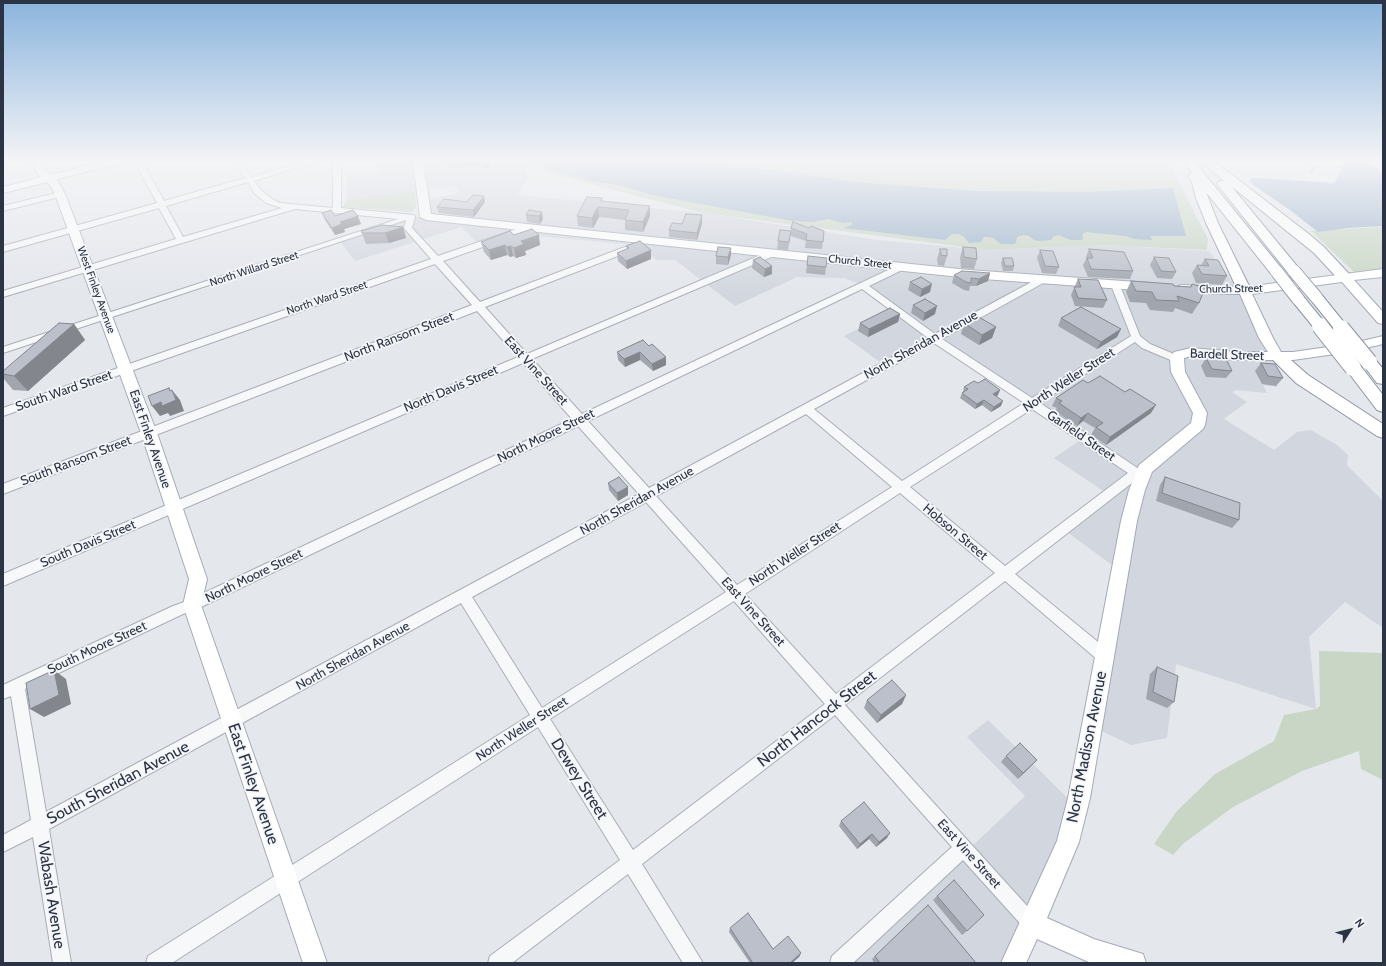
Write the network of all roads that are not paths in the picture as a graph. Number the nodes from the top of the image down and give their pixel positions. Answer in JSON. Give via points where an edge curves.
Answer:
{"nodes":[{"id":1,"x":14,"y":206,"type":"edge"},
{"id":2,"x":65,"y":206,"type":"edge"},
{"id":3,"x":158,"y":206,"type":"edge"},
{"id":4,"x":163,"y":206,"type":"edge"},
{"id":5,"x":296,"y":206,"type":"edge"},
{"id":6,"x":297,"y":206,"type":"edge"},
{"id":7,"x":424,"y":206,"type":"edge"},
{"id":8,"x":1205,"y":206,"type":"edge"},
{"id":9,"x":1224,"y":206,"type":"edge"},
{"id":10,"x":1241,"y":206,"type":"edge"},
{"id":11,"x":1263,"y":206,"type":"edge"},
{"id":12,"x":3,"y":209,"type":"edge"},
{"id":13,"x":337,"y":209,"type":"joint"},
{"id":14,"x":426,"y":217,"type":"junction"},
{"id":15,"x":407,"y":219,"type":"junction"},
{"id":16,"x":528,"y":228,"type":"junction"},
{"id":17,"x":74,"y":229,"type":"junction"},
{"id":18,"x":181,"y":241,"type":"junction"},
{"id":19,"x":649,"y":241,"type":"junction"},
{"id":20,"x":3,"y":249,"type":"edge"},
{"id":21,"x":773,"y":253,"type":"junction"},
{"id":22,"x":437,"y":260,"type":"junction"},
{"id":23,"x":901,"y":267,"type":"junction"},
{"id":24,"x":89,"y":269,"type":"junction"},
{"id":25,"x":1383,"y":273,"type":"edge"},
{"id":26,"x":1345,"y":278,"type":"junction"},
{"id":27,"x":1042,"y":280,"type":"junction"},
{"id":28,"x":1116,"y":284,"type":"junction"},
{"id":29,"x":862,"y":285,"type":"junction"},
{"id":30,"x":1244,"y":290,"type":"junction"},
{"id":31,"x":3,"y":294,"type":"edge"},
{"id":32,"x":478,"y":306,"type":"junction"},
{"id":33,"x":107,"y":317,"type":"junction"},
{"id":34,"x":1383,"y":320,"type":"edge"},
{"id":35,"x":1136,"y":337,"type":"junction"},
{"id":36,"x":934,"y":338,"type":"junction"},
{"id":37,"x":1383,"y":340,"type":"edge"},
{"id":38,"x":3,"y":350,"type":"edge"},
{"id":39,"x":1278,"y":357,"type":"junction"},
{"id":40,"x":524,"y":358,"type":"junction"},
{"id":41,"x":1177,"y":359,"type":"junction"},
{"id":42,"x":125,"y":369,"type":"junction"},
{"id":43,"x":1383,"y":379,"type":"edge"},
{"id":44,"x":1032,"y":403,"type":"junction"},
{"id":45,"x":1383,"y":406,"type":"edge"},
{"id":46,"x":806,"y":408,"type":"junction"},
{"id":47,"x":3,"y":412,"type":"edge"},
{"id":48,"x":580,"y":420,"type":"junction"},
{"id":49,"x":1383,"y":432,"type":"edge"},
{"id":50,"x":149,"y":433,"type":"junction"},
{"id":51,"x":1139,"y":475,"type":"junction"},
{"id":52,"x":901,"y":487,"type":"junction"},
{"id":53,"x":3,"y":489,"type":"edge"},
{"id":54,"x":648,"y":495,"type":"junction"},
{"id":55,"x":174,"y":508,"type":"junction"},
{"id":56,"x":1129,"y":520,"type":"joint"},
{"id":57,"x":1005,"y":574,"type":"junction"},
{"id":58,"x":3,"y":580,"type":"edge"},
{"id":59,"x":198,"y":580,"type":"junction"},
{"id":60,"x":219,"y":592,"type":"junction"},
{"id":61,"x":735,"y":593,"type":"junction"},
{"id":62,"x":464,"y":596,"type":"junction"},
{"id":63,"x":192,"y":605,"type":"junction"},
{"id":64,"x":1104,"y":656,"type":"junction"},
{"id":65,"x":10,"y":689,"type":"edge"},
{"id":66,"x":835,"y":704,"type":"junction"},
{"id":67,"x":540,"y":717,"type":"junction"},
{"id":68,"x":232,"y":722,"type":"junction"},
{"id":69,"x":40,"y":825,"type":"junction"},
{"id":70,"x":3,"y":844,"type":"edge"},
{"id":71,"x":964,"y":848,"type":"junction"},
{"id":72,"x":630,"y":861,"type":"junction"},
{"id":73,"x":286,"y":880,"type":"junction"},
{"id":74,"x":1032,"y":924,"type":"junction"},
{"id":75,"x":62,"y":963,"type":"edge"},
{"id":76,"x":155,"y":963,"type":"edge"},
{"id":77,"x":315,"y":963,"type":"edge"},
{"id":78,"x":497,"y":963,"type":"edge"},
{"id":79,"x":694,"y":963,"type":"edge"},
{"id":80,"x":839,"y":963,"type":"edge"},
{"id":81,"x":1013,"y":963,"type":"edge"},
{"id":82,"x":1134,"y":963,"type":"edge"}],
"edges":[{"from":1,"to":12,"type":"street"},
{"from":2,"to":17,"type":"main road","name":"West Finley Avenue"},
{"from":3,"to":17,"type":"street"},
{"from":4,"to":18,"type":"street"},
{"from":5,"to":18,"type":"street"},
{"from":6,"to":13,"type":"street","name":"Church Street"},
{"from":7,"to":14,"type":"main road"},
{"from":8,"to":30,"type":"highway"},
{"from":9,"to":45,"type":"highway","bridge":true},
{"from":10,"to":43,"type":"highway","bridge":true},
{"from":11,"to":26,"type":"highway","via":[[1310,242]]},
{"from":13,"to":15,"type":"street","name":"Church Street"},
{"from":14,"to":15,"type":"street","name":"Church Street"},
{"from":14,"to":16,"type":"main road","name":"Church Street"},
{"from":15,"to":22,"type":"street","name":"East Vine Street","via":[[408,228]]},
{"from":15,"to":33,"type":"street","name":"North Willard Street"},
{"from":16,"to":19,"type":"main road","name":"Church Street"},
{"from":16,"to":22,"type":"street","name":"North Ward Street"},
{"from":17,"to":20,"type":"street"},
{"from":17,"to":24,"type":"main road","name":"West Finley Avenue"},
{"from":18,"to":24,"type":"street"},
{"from":19,"to":21,"type":"main road","name":"Church Street"},
{"from":19,"to":32,"type":"street","name":"North Ransom Street"},
{"from":21,"to":23,"type":"main road","name":"Church Street"},
{"from":21,"to":40,"type":"street","name":"North Davis Street"},
{"from":22,"to":32,"type":"street","name":"East Vine Street"},
{"from":22,"to":42,"type":"street","name":"North Ward Street"},
{"from":23,"to":27,"type":"main road","name":"Church Street"},
{"from":23,"to":29,"type":"street","name":"North Moore Street"},
{"from":24,"to":31,"type":"street"},
{"from":24,"to":33,"type":"main road","name":"West Finley Avenue"},
{"from":25,"to":26,"type":"main road","name":"Church Street"},
{"from":26,"to":30,"type":"main road","name":"Church Street"},
{"from":26,"to":34,"type":"main road"},
{"from":27,"to":28,"type":"main road","name":"Church Street"},
{"from":27,"to":36,"type":"street","name":"North Sheridan Avenue"},
{"from":28,"to":30,"type":"main road","name":"Church Street","via":[[1221,291]]},
{"from":28,"to":35,"type":"street"},
{"from":29,"to":36,"type":"street","name":"Garfield Street"},
{"from":29,"to":48,"type":"street","name":"North Moore Street"},
{"from":30,"to":39,"type":"main road","via":[[1266,338]]},
{"from":32,"to":40,"type":"street","name":"East Vine Street"},
{"from":32,"to":50,"type":"street","name":"North Ransom Street"},
{"from":33,"to":38,"type":"street","name":"North Willard Street"},
{"from":33,"to":42,"type":"main road","name":"West Finley Avenue"},
{"from":35,"to":41,"type":"street","name":"Bardell Street","via":[[1146,346]]},
{"from":35,"to":44,"type":"street","name":"North Weller Street"},
{"from":36,"to":44,"type":"street","name":"Garfield Street"},
{"from":36,"to":46,"type":"street","name":"North Sheridan Avenue"},
{"from":37,"to":39,"type":"main road","name":"Bardell Street","via":[[1310,355]]},
{"from":39,"to":41,"type":"main road","name":"Bardell Street","via":[[1192,352],[1179,355]]},
{"from":39,"to":49,"type":"highway","via":[[1302,379]]},
{"from":40,"to":48,"type":"street","name":"East Vine Street"},
{"from":40,"to":55,"type":"street","name":"North Davis Street"},
{"from":41,"to":51,"type":"main road","name":"North Hancock Street","via":[[1178,372],[1200,413],[1198,425]]},
{"from":42,"to":47,"type":"street","name":"South Ward Street"},
{"from":42,"to":50,"type":"main road","name":"East Finley Avenue"},
{"from":44,"to":51,"type":"street","name":"Garfield Street"},
{"from":44,"to":52,"type":"street","name":"North Weller Street"},
{"from":46,"to":52,"type":"street","name":"Hobson Street"},
{"from":46,"to":54,"type":"street","name":"North Sheridan Avenue"},
{"from":48,"to":54,"type":"street","name":"East Vine Street"},
{"from":48,"to":60,"type":"street","name":"North Moore Street"},
{"from":50,"to":53,"type":"street","name":"South Ransom Street"},
{"from":50,"to":55,"type":"main road","name":"East Finley Avenue"},
{"from":51,"to":56,"type":"main road","name":"North Hancock Street"},
{"from":51,"to":57,"type":"street","name":"North Hancock Street"},
{"from":52,"to":57,"type":"street","name":"Hobson Street"},
{"from":52,"to":61,"type":"street","name":"North Weller Street"},
{"from":54,"to":61,"type":"street","name":"East Vine Street"},
{"from":54,"to":62,"type":"street","name":"North Sheridan Avenue"},
{"from":55,"to":58,"type":"street","name":"South Davis Street"},
{"from":55,"to":59,"type":"main road","name":"East Finley Avenue"},
{"from":56,"to":64,"type":"main road","name":"North Madison Avenue"},
{"from":57,"to":64,"type":"street","name":"Hobson Street"},
{"from":57,"to":66,"type":"street","name":"North Hancock Street"},
{"from":59,"to":60,"type":"street"},
{"from":59,"to":63,"type":"main road"},
{"from":60,"to":63,"type":"street","name":"North Moore Street"},
{"from":61,"to":66,"type":"street","name":"East Vine Street"},
{"from":61,"to":67,"type":"street","name":"North Weller Street"},
{"from":62,"to":67,"type":"street","name":"Dewey Street"},
{"from":62,"to":68,"type":"street","name":"North Sheridan Avenue"},
{"from":63,"to":65,"type":"street","name":"South Moore Street","via":[[172,612]]},
{"from":63,"to":68,"type":"main road","name":"East Finley Avenue"},
{"from":64,"to":74,"type":"main road","name":"North Madison Avenue","via":[[1079,798],[1068,842]]},
{"from":65,"to":69,"type":"street","name":"Wabash Avenue"},
{"from":66,"to":71,"type":"street","name":"East Vine Street"},
{"from":66,"to":72,"type":"street","name":"North Hancock Street"},
{"from":67,"to":72,"type":"street","name":"Dewey Street"},
{"from":67,"to":73,"type":"street","name":"North Weller Street"},
{"from":68,"to":69,"type":"street","name":"South Sheridan Avenue"},
{"from":68,"to":73,"type":"main road","name":"East Finley Avenue"},
{"from":69,"to":70,"type":"street","name":"South Sheridan Avenue"},
{"from":69,"to":75,"type":"street","name":"Wabash Avenue"},
{"from":71,"to":74,"type":"street","name":"East Vine Street"},
{"from":71,"to":80,"type":"street"},
{"from":72,"to":78,"type":"street","name":"North Hancock Street"},
{"from":72,"to":79,"type":"street","name":"Dewey Street"},
{"from":73,"to":76,"type":"street","name":"North Weller Street"},
{"from":73,"to":77,"type":"main road","name":"East Finley Avenue"},
{"from":74,"to":81,"type":"main road","name":"North Madison Avenue"},
{"from":74,"to":82,"type":"main road","name":"East Vine Street","via":[[1092,950]]}]}
